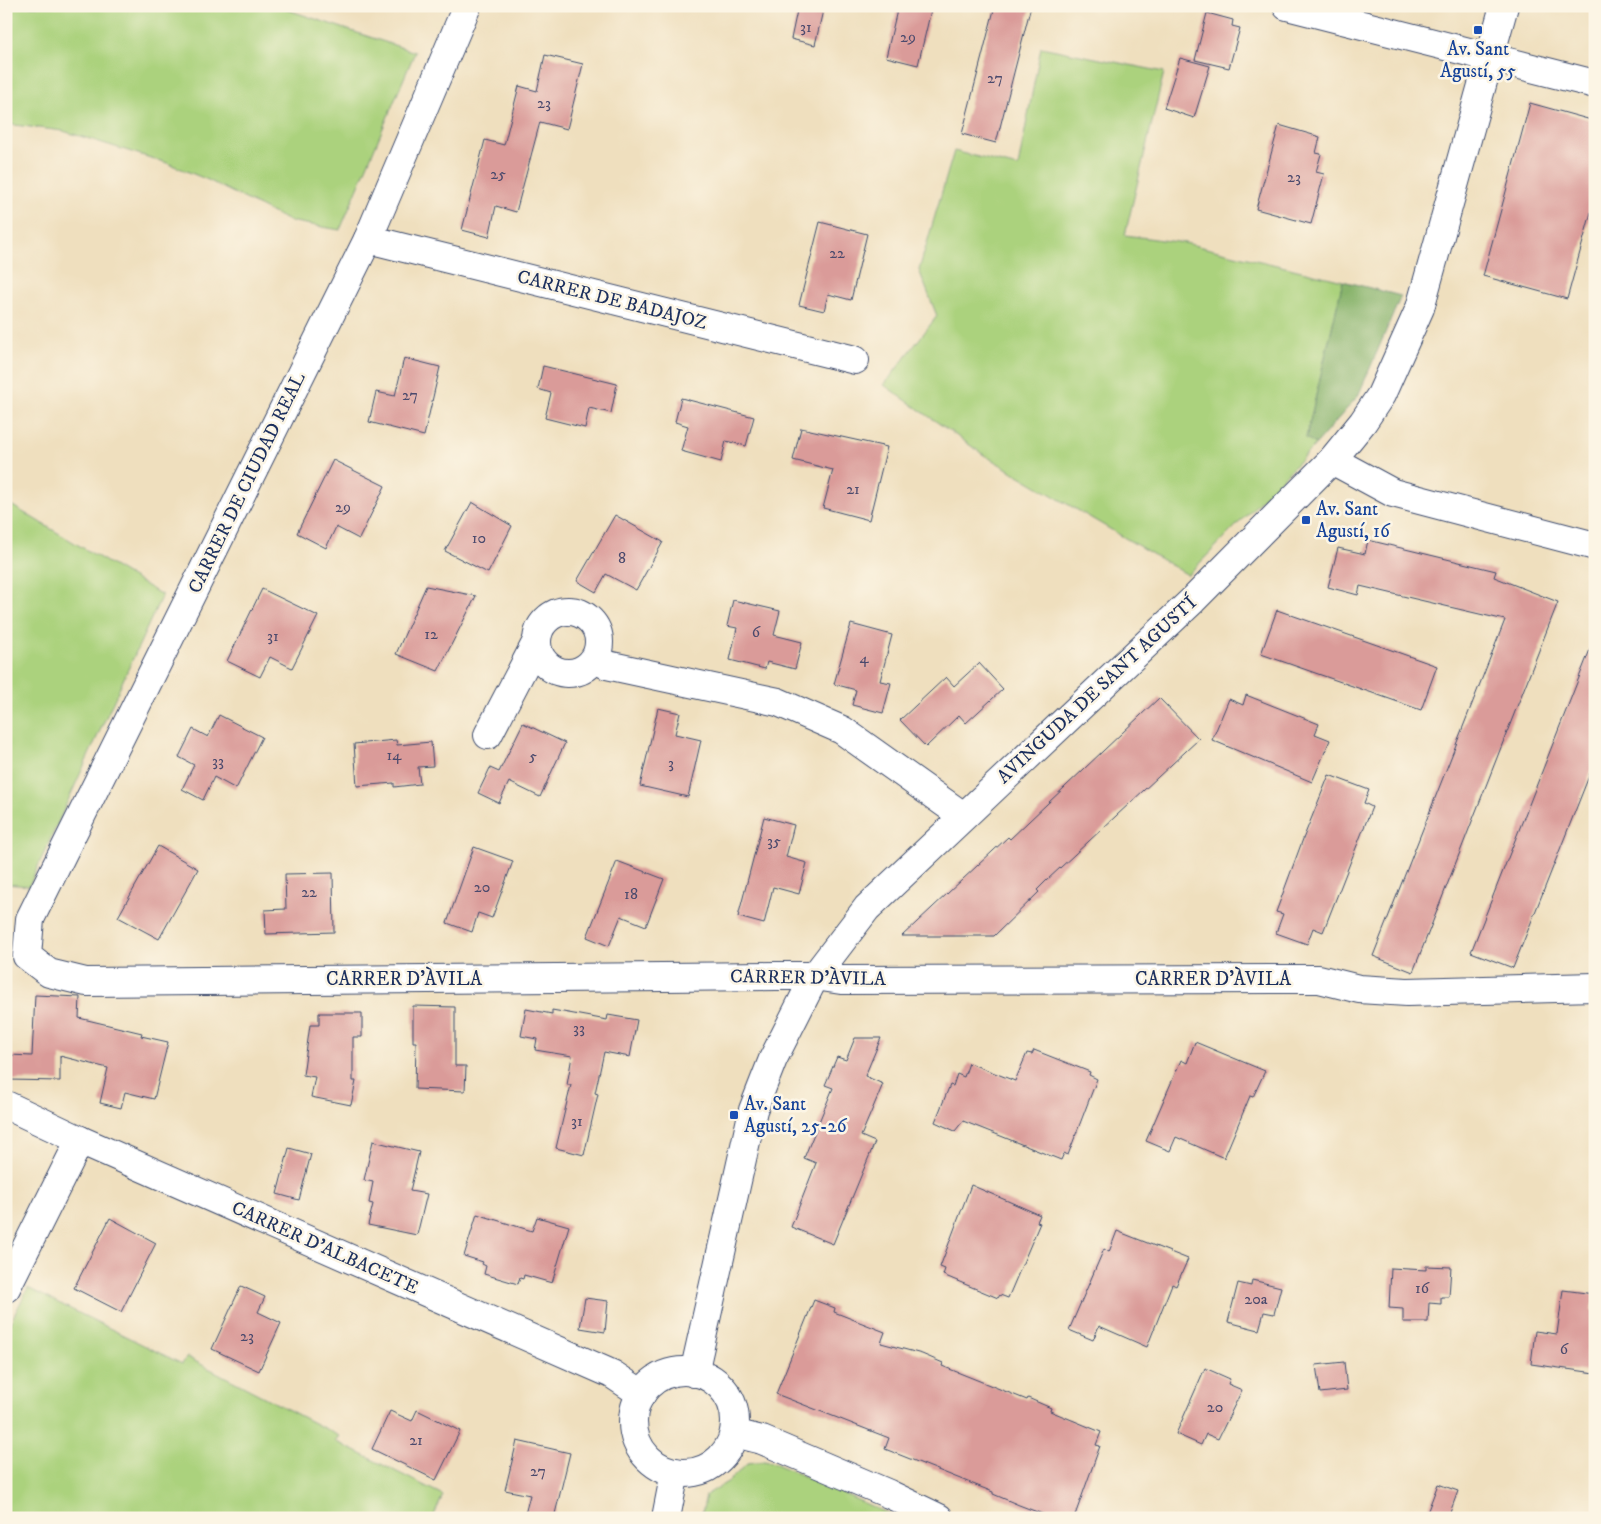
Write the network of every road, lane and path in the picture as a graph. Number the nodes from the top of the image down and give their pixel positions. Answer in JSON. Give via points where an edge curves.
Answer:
{"nodes":[{"id":1,"x":467,"y":6,"type":"edge"},
{"id":2,"x":1288,"y":6,"type":"edge"},
{"id":3,"x":1504,"y":6,"type":"edge"},
{"id":4,"x":1490,"y":58,"type":"junction"},
{"id":5,"x":1595,"y":84,"type":"edge"},
{"id":6,"x":368,"y":239,"type":"junction"},
{"id":7,"x":855,"y":360,"type":"dead end"},
{"id":8,"x":1332,"y":460,"type":"junction"},
{"id":9,"x":1595,"y":546,"type":"edge"},
{"id":10,"x":536,"y":643,"type":"junction"},
{"id":11,"x":595,"y":659,"type":"junction"},
{"id":12,"x":488,"y":735,"type":"dead end"},
{"id":13,"x":963,"y":816,"type":"junction"},
{"id":14,"x":27,"y":956,"type":"joint"},
{"id":15,"x":815,"y":976,"type":"junction"},
{"id":16,"x":1595,"y":987,"type":"edge"},
{"id":17,"x":6,"y":1105,"type":"edge"},
{"id":18,"x":80,"y":1140,"type":"junction"},
{"id":19,"x":6,"y":1288,"type":"edge"},
{"id":20,"x":694,"y":1372,"type":"junction"},
{"id":21,"x":642,"y":1394,"type":"junction"},
{"id":22,"x":734,"y":1432,"type":"junction"},
{"id":23,"x":675,"y":1472,"type":"junction"},
{"id":24,"x":666,"y":1518,"type":"edge"},
{"id":25,"x":940,"y":1518,"type":"edge"}],
"edges":[{"from":1,"to":6,"type":"street","name":"CARRER DE CIUDAD REAL"},
{"from":2,"to":4,"type":"street"},
{"from":3,"to":4,"type":"street","name":"AVINGUDA DE SANT AGUSTÍ"},
{"from":4,"to":5,"type":"street"},
{"from":4,"to":8,"type":"street","name":"AVINGUDA DE SANT AGUSTÍ","via":[[1420,308],[1380,395]]},
{"from":6,"to":7,"type":"street","name":"CARRER DE BADAJOZ"},
{"from":6,"to":14,"type":"street","name":"CARRER DE CIUDAD REAL","via":[[30,919]]},
{"from":8,"to":9,"type":"street","via":[[1393,493]]},
{"from":8,"to":13,"type":"street","name":"AVINGUDA DE SANT AGUSTÍ","via":[[1193,600]]},
{"from":10,"to":11,"type":"street","via":[[543,662],[559,672],[580,671]]},
{"from":10,"to":11,"type":"street","via":[[546,619],[560,611],[571,610],[581,613],[596,628],[599,638]]},
{"from":10,"to":12,"type":"street"},
{"from":11,"to":13,"type":"street","via":[[607,665],[778,702],[842,730]]},
{"from":13,"to":15,"type":"street","name":"AVINGUDA DE SANT AGUSTÍ","via":[[867,908]]},
{"from":14,"to":15,"type":"street","name":"CARRER D'ÀVILA","via":[[49,972],[86,982]]},
{"from":15,"to":16,"type":"street","name":"CARRER D'ÀVILA","via":[[841,980],[1319,979],[1359,989],[1407,992]]},
{"from":15,"to":20,"type":"street","name":"AVINGUDA DE SANT AGUSTÍ","via":[[772,1059],[753,1110]]},
{"from":17,"to":18,"type":"street","name":"CARRER D'ALBACETE"},
{"from":18,"to":19,"type":"street"},
{"from":18,"to":21,"type":"street","name":"CARRER D'ALBACETE","via":[[612,1374]]},
{"from":20,"to":21,"type":"street","via":[[665,1375]]},
{"from":20,"to":22,"type":"street","via":[[707,1377],[726,1394],[734,1413]]},
{"from":21,"to":23,"type":"street","via":[[634,1412],[637,1442],[657,1465]]},
{"from":22,"to":23,"type":"street","via":[[727,1451],[713,1464],[695,1472]]},
{"from":22,"to":25,"type":"street","via":[[762,1440]]},
{"from":23,"to":24,"type":"street"}]}
